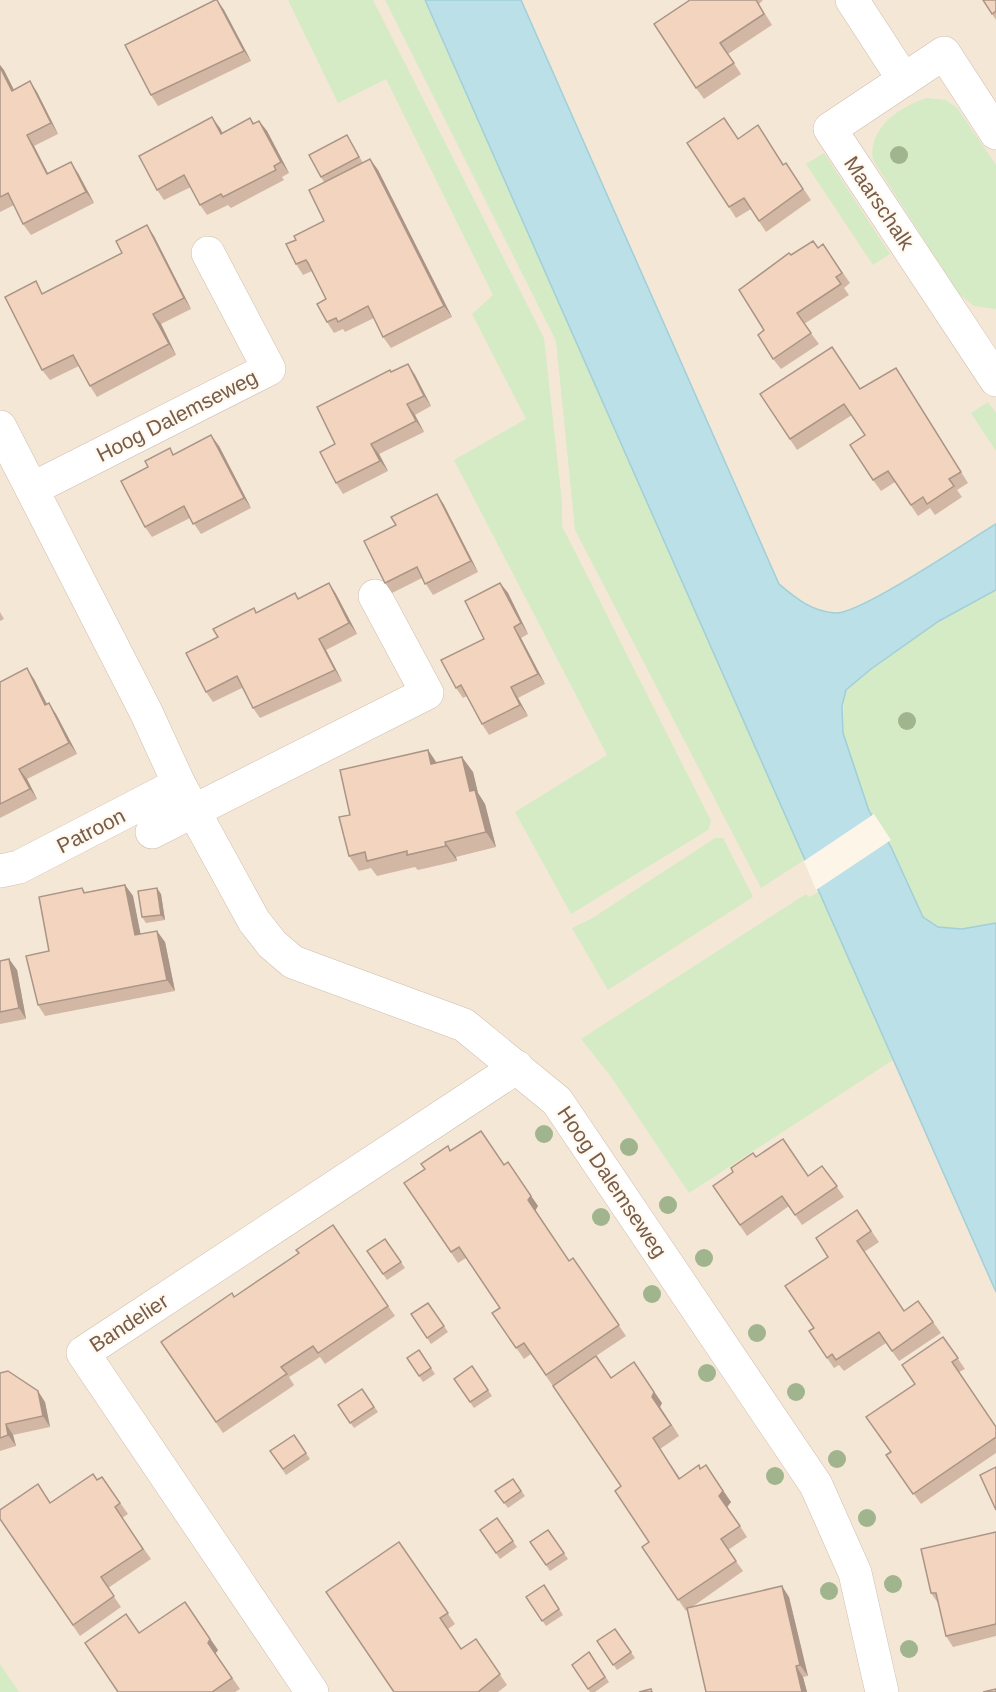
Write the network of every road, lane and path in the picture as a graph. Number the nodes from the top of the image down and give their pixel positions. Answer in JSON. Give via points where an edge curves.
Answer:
{"nodes":[{"id":1,"x":852,"y":0,"type":"edge"},
{"id":2,"x":904,"y":80,"type":"junction"},
{"id":3,"x":996,"y":133,"type":"edge"},
{"id":4,"x":208,"y":253,"type":"dead end"},
{"id":5,"x":986,"y":344,"type":"edge"},
{"id":6,"x":996,"y":380,"type":"edge"},
{"id":7,"x":0,"y":427,"type":"edge"},
{"id":8,"x":32,"y":489,"type":"junction"},
{"id":9,"x":375,"y":596,"type":"dead end"},
{"id":10,"x":187,"y":797,"type":"junction"},
{"id":11,"x":152,"y":832,"type":"dead end"},
{"id":12,"x":0,"y":871,"type":"edge"},
{"id":13,"x":518,"y":1067,"type":"junction"},
{"id":14,"x":312,"y":1692,"type":"edge"},
{"id":15,"x":882,"y":1692,"type":"edge"}],
"edges":[{"from":1,"to":2,"type":"street"},
{"from":2,"to":3,"type":"street","name":"Maarschalk","via":[[944,53]]},
{"from":2,"to":5,"type":"street","name":"Maarschalk","via":[[830,129]]},
{"from":4,"to":8,"type":"street","name":"Hoog Dalemseweg","via":[[268,369]]},
{"from":5,"to":6,"type":"street","name":"Maarschalk"},
{"from":7,"to":8,"type":"street","name":"Hoog Dalemseweg"},
{"from":8,"to":10,"type":"street","name":"Hoog Dalemseweg"},
{"from":9,"to":10,"type":"street","via":[[427,693]]},
{"from":10,"to":11,"type":"street"},
{"from":10,"to":12,"type":"street","name":"Patroon","via":[[19,867]]},
{"from":10,"to":13,"type":"street","name":"Hoog Dalemseweg","via":[[254,921],[293,962],[464,1025]]},
{"from":13,"to":14,"type":"street","name":"Bandelier","via":[[83,1353]]},
{"from":13,"to":15,"type":"street","name":"Hoog Dalemseweg","via":[[557,1101],[816,1485],[855,1573]]}]}
